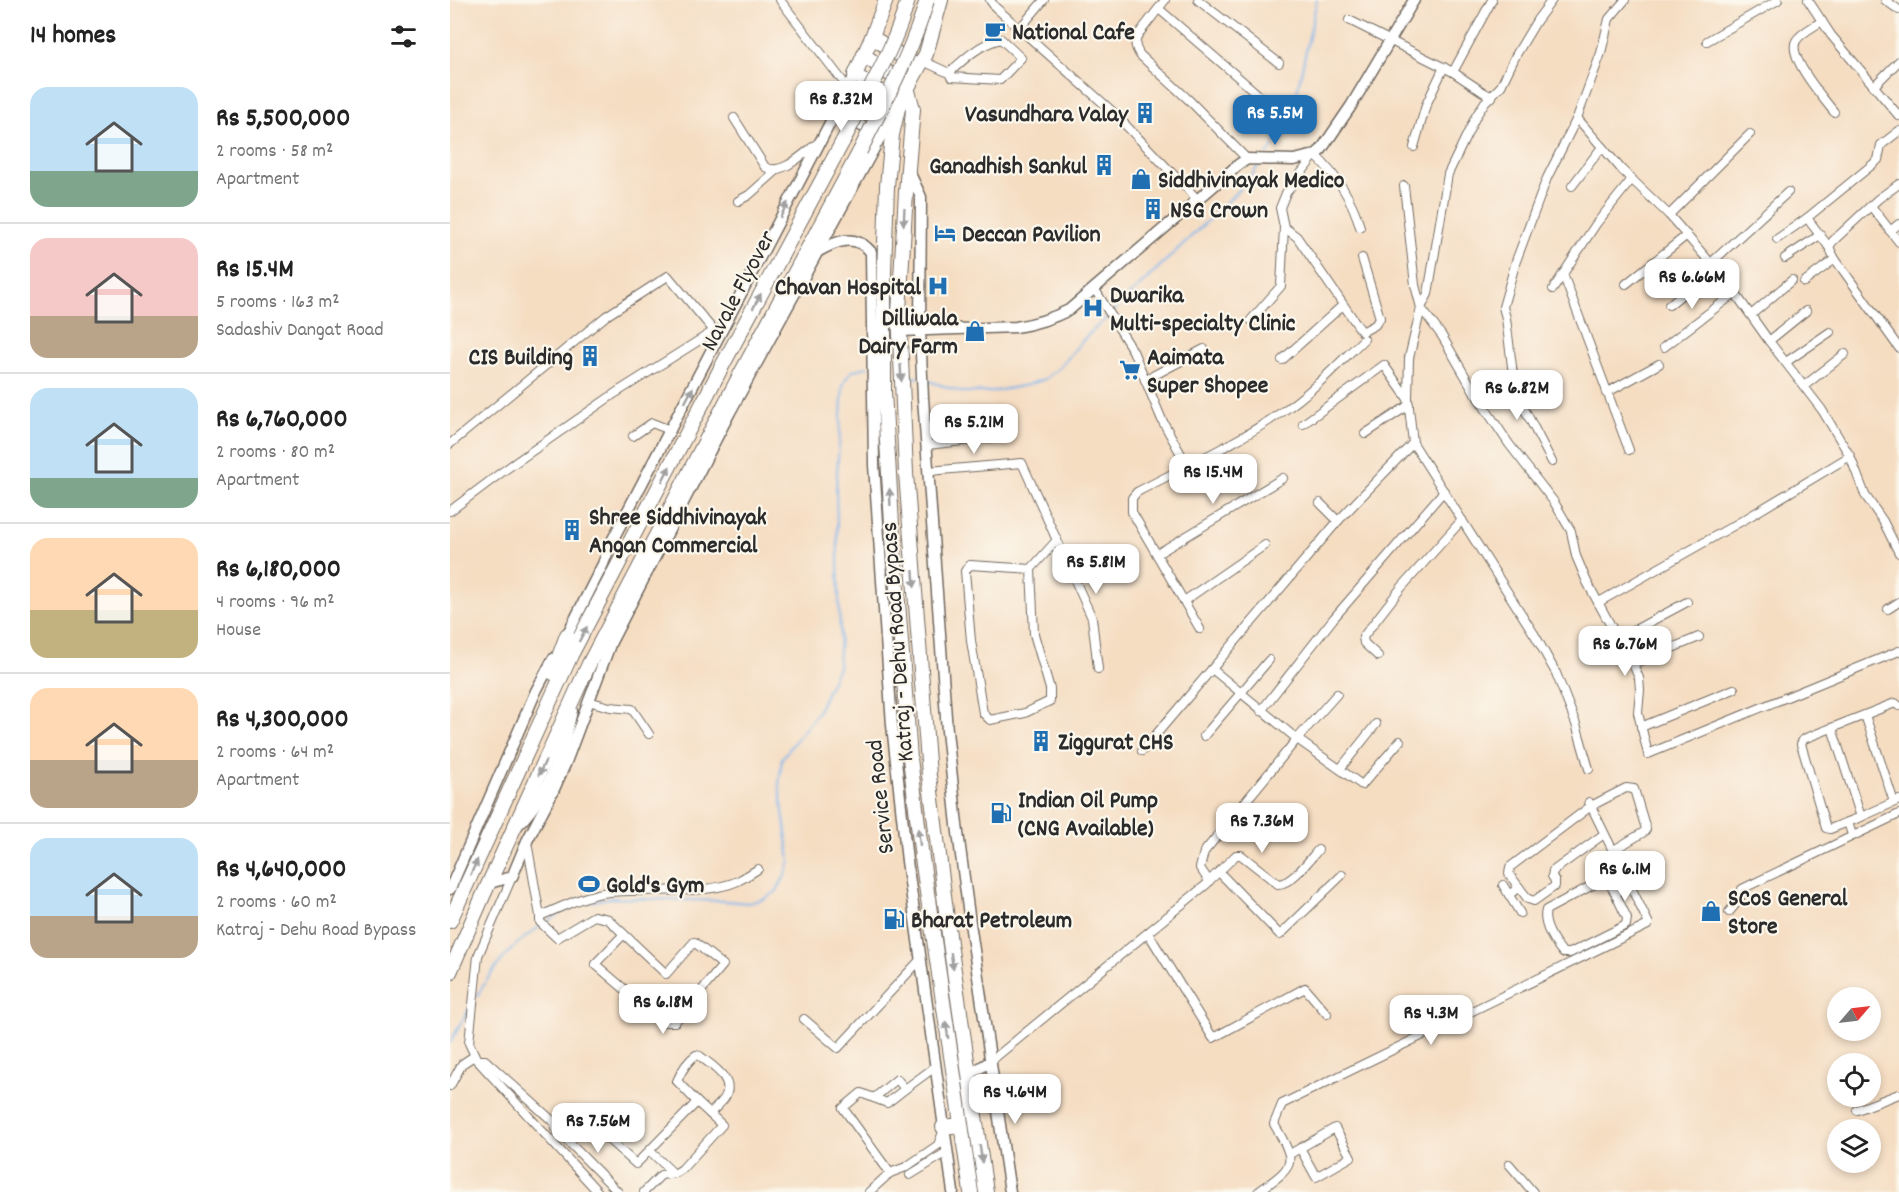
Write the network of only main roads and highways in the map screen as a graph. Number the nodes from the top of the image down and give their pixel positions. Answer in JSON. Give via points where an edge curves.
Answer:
{"nodes":[{"id":1,"x":886,"y":0,"type":"edge"},
{"id":2,"x":908,"y":0,"type":"edge"},
{"id":3,"x":927,"y":0,"type":"edge"},
{"id":4,"x":941,"y":0,"type":"edge"},
{"id":5,"x":872,"y":37,"type":"junction"},
{"id":6,"x":864,"y":56,"type":"junction"},
{"id":7,"x":921,"y":65,"type":"junction"},
{"id":8,"x":908,"y":87,"type":"junction"},
{"id":9,"x":899,"y":104,"type":"junction"},
{"id":10,"x":567,"y":634,"type":"road end"},
{"id":11,"x":527,"y":752,"type":"junction"},
{"id":12,"x":450,"y":921,"type":"edge"},
{"id":13,"x":450,"y":972,"type":"edge"},
{"id":14,"x":961,"y":1125,"type":"junction"},
{"id":15,"x":943,"y":1129,"type":"road end"},
{"id":16,"x":971,"y":1192,"type":"edge"},
{"id":17,"x":986,"y":1192,"type":"edge"}],
"edges":[{"from":1,"to":5,"type":"highway"},
{"from":11,"to":2,"type":"highway","name":"Navale Flyover","one_way":true,"bridge":true,"via":[[571,655],[891,47]]},
{"from":3,"to":13,"type":"highway","name":"Navale Flyover","one_way":true,"bridge":true,"via":[[908,54],[860,151],[589,664]]},
{"from":4,"to":7,"type":"highway","name":"Katraj - Dehu Road Bypass"},
{"from":5,"to":6,"type":"highway"},
{"from":5,"to":7,"type":"highway"},
{"from":6,"to":8,"type":"highway"},
{"from":6,"to":9,"type":"highway","via":[[851,81]]},
{"from":7,"to":8,"type":"highway","name":"Katraj - Dehu Road Bypass"},
{"from":8,"to":9,"type":"highway","name":"Katraj - Dehu Road Bypass"},
{"from":8,"to":17,"type":"highway","name":"Katraj - Dehu Road Bypass","one_way":true,"via":[[913,109],[899,312],[902,395],[929,775]]},
{"from":14,"to":9,"type":"highway","name":"Katraj - Dehu Road Bypass","one_way":true,"via":[[910,758],[879,393],[878,323],[887,186]]},
{"from":10,"to":11,"type":"highway","via":[[535,718]]},
{"from":12,"to":11,"type":"highway","one_way":true},
{"from":14,"to":15,"type":"highway"},
{"from":14,"to":16,"type":"highway","name":"Katraj - Dehu Road Bypass"}]}
